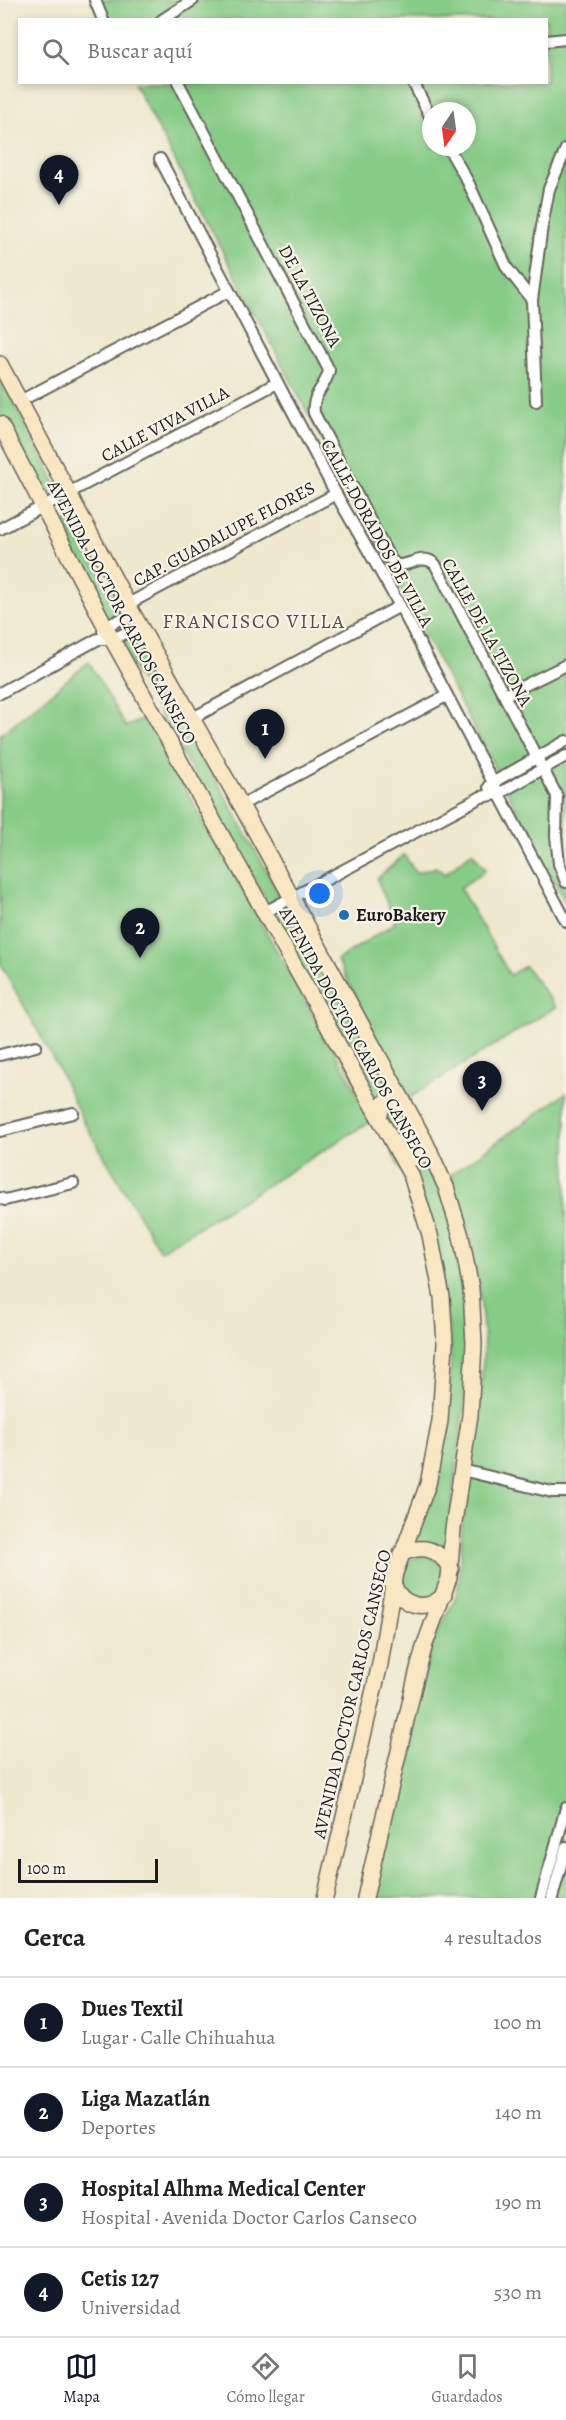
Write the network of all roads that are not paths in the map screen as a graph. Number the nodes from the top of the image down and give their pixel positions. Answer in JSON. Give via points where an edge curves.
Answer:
{"nodes":[{"id":1,"x":193,"y":0,"type":"edge"},
{"id":2,"x":165,"y":18,"type":"edge"},
{"id":3,"x":566,"y":39,"type":"edge"},
{"id":4,"x":548,"y":41,"type":"edge"},
{"id":5,"x":179,"y":84,"type":"edge"},
{"id":6,"x":413,"y":84,"type":"edge"},
{"id":7,"x":423,"y":102,"type":"edge"},
{"id":8,"x":566,"y":149,"type":"edge"},
{"id":9,"x":453,"y":156,"type":"edge"},
{"id":10,"x":160,"y":159,"type":"dead end"},
{"id":11,"x":229,"y":291,"type":"junction"},
{"id":12,"x":532,"y":300,"type":"junction"},
{"id":13,"x":0,"y":364,"type":"edge"},
{"id":14,"x":277,"y":383,"type":"junction"},
{"id":15,"x":20,"y":401,"type":"junction"},
{"id":16,"x":536,"y":401,"type":"dead end"},
{"id":17,"x":0,"y":424,"type":"edge"},
{"id":18,"x":68,"y":494,"type":"junction"},
{"id":19,"x":336,"y":494,"type":"junction"},
{"id":20,"x":42,"y":507,"type":"junction"},
{"id":21,"x":0,"y":529,"type":"edge"},
{"id":22,"x":390,"y":559,"type":"joint"},
{"id":23,"x":400,"y":606,"type":"junction"},
{"id":24,"x":134,"y":615,"type":"junction"},
{"id":25,"x":105,"y":635,"type":"junction"},
{"id":26,"x":566,"y":665,"type":"edge"},
{"id":27,"x":0,"y":693,"type":"edge"},
{"id":28,"x":505,"y":695,"type":"junction"},
{"id":29,"x":446,"y":696,"type":"junction"},
{"id":30,"x":191,"y":719,"type":"junction"},
{"id":31,"x":566,"y":741,"type":"edge"},
{"id":32,"x":566,"y":756,"type":"edge"},
{"id":33,"x":537,"y":758,"type":"junction"},
{"id":34,"x":542,"y":768,"type":"junction"},
{"id":35,"x":492,"y":783,"type":"junction"},
{"id":36,"x":498,"y":794,"type":"junction"},
{"id":37,"x":481,"y":797,"type":"junction"},
{"id":38,"x":241,"y":805,"type":"junction"},
{"id":39,"x":562,"y":805,"type":"edge"},
{"id":40,"x":566,"y":882,"type":"edge"},
{"id":41,"x":292,"y":899,"type":"junction"},
{"id":42,"x":265,"y":912,"type":"junction"},
{"id":43,"x":566,"y":921,"type":"edge"},
{"id":44,"x":36,"y":1046,"type":"dead end"},
{"id":45,"x":0,"y":1055,"type":"edge"},
{"id":46,"x":404,"y":1103,"type":"junction"},
{"id":47,"x":73,"y":1113,"type":"dead end"},
{"id":48,"x":379,"y":1116,"type":"junction"},
{"id":49,"x":0,"y":1131,"type":"edge"},
{"id":50,"x":429,"y":1151,"type":"junction"},
{"id":51,"x":398,"y":1152,"type":"junction"},
{"id":52,"x":73,"y":1183,"type":"dead end"},
{"id":53,"x":1,"y":1199,"type":"edge"},
{"id":54,"x":462,"y":1470,"type":"junction"},
{"id":55,"x":552,"y":1492,"type":"junction"},
{"id":56,"x":566,"y":1492,"type":"edge"},
{"id":57,"x":566,"y":1500,"type":"edge"},
{"id":58,"x":401,"y":1554,"type":"junction"},
{"id":59,"x":451,"y":1569,"type":"junction"},
{"id":60,"x":393,"y":1583,"type":"junction"},
{"id":61,"x":445,"y":1594,"type":"junction"},
{"id":62,"x":566,"y":1808,"type":"edge"},
{"id":63,"x":566,"y":1847,"type":"edge"},
{"id":64,"x":325,"y":1898,"type":"edge"},
{"id":65,"x":365,"y":1898,"type":"edge"},
{"id":66,"x":541,"y":1898,"type":"edge"},
{"id":67,"x":552,"y":1898,"type":"edge"}],
"edges":[{"from":1,"to":2,"type":"street"},
{"from":3,"to":4,"type":"street"},
{"from":5,"to":22,"type":"street","name":"DE LA TIZONA","via":[[329,370],[315,396],[314,413]]},
{"from":6,"to":7,"type":"street"},
{"from":8,"to":12,"type":"street","via":[[549,189]]},
{"from":9,"to":12,"type":"street","via":[[507,268]]},
{"from":10,"to":11,"type":"street","name":"CALLE DORADOS DE VILLA"},
{"from":11,"to":14,"type":"street","name":"CALLE DORADOS DE VILLA"},
{"from":11,"to":15,"type":"street"},
{"from":12,"to":16,"type":"street"},
{"from":13,"to":15,"type":"main road","name":"AVENIDA DOCTOR CARLOS CANSECO"},
{"from":14,"to":18,"type":"street","name":"CALLE VIVA VILLA"},
{"from":14,"to":19,"type":"street","name":"CALLE DORADOS DE VILLA"},
{"from":15,"to":18,"type":"main road","name":"AVENIDA DOCTOR CARLOS CANSECO"},
{"from":17,"to":20,"type":"main road","name":"AVENIDA DOCTOR CARLOS CANSECO"},
{"from":18,"to":20,"type":"street","name":"CALLE VIVA VILLA"},
{"from":18,"to":24,"type":"main road","name":"AVENIDA DOCTOR CARLOS CANSECO"},
{"from":19,"to":23,"type":"street","name":"CALLE DORADOS DE VILLA"},
{"from":19,"to":24,"type":"street","name":"CAP. GUADALUPE FLORES"},
{"from":20,"to":21,"type":"street"},
{"from":20,"to":25,"type":"main road","name":"AVENIDA DOCTOR CARLOS CANSECO"},
{"from":22,"to":28,"type":"street","name":"CALLE DE LA TIZONA","via":[[403,566],[422,559],[435,564]]},
{"from":23,"to":29,"type":"street","name":"CALLE DORADOS DE VILLA"},
{"from":23,"to":30,"type":"street"},
{"from":24,"to":25,"type":"street","name":"CAP. GUADALUPE FLORES"},
{"from":24,"to":30,"type":"main road","name":"AVENIDA DOCTOR CARLOS CANSECO"},
{"from":25,"to":27,"type":"street"},
{"from":25,"to":42,"type":"main road","name":"AVENIDA DOCTOR CARLOS CANSECO"},
{"from":26,"to":28,"type":"street"},
{"from":28,"to":33,"type":"street","name":"CALLE DE LA TIZONA"},
{"from":29,"to":35,"type":"street","name":"CALLE DORADOS DE VILLA"},
{"from":29,"to":38,"type":"street"},
{"from":30,"to":38,"type":"main road","name":"AVENIDA DOCTOR CARLOS CANSECO"},
{"from":31,"to":33,"type":"street"},
{"from":32,"to":34,"type":"street"},
{"from":33,"to":34,"type":"street","name":"CALLE DE LA TIZONA"},
{"from":33,"to":35,"type":"street"},
{"from":34,"to":36,"type":"street"},
{"from":34,"to":39,"type":"street","name":"CALLE DE LA TIZONA"},
{"from":35,"to":36,"type":"street","name":"CALLE DORADOS DE VILLA"},
{"from":35,"to":37,"type":"street"},
{"from":36,"to":37,"type":"street"},
{"from":36,"to":43,"type":"street","name":"CALLE DORADOS DE VILLA"},
{"from":37,"to":41,"type":"street"},
{"from":38,"to":41,"type":"main road","name":"AVENIDA DOCTOR CARLOS CANSECO"},
{"from":39,"to":40,"type":"street","via":[[557,845]]},
{"from":41,"to":42,"type":"street"},
{"from":41,"to":46,"type":"main road","name":"AVENIDA DOCTOR CARLOS CANSECO"},
{"from":42,"to":48,"type":"main road","name":"AVENIDA DOCTOR CARLOS CANSECO"},
{"from":44,"to":45,"type":"street"},
{"from":46,"to":48,"type":"main road","via":[[384,1103]]},
{"from":46,"to":50,"type":"main road","name":"AVENIDA DOCTOR CARLOS CANSECO"},
{"from":47,"to":49,"type":"street"},
{"from":48,"to":51,"type":"main road","name":"AVENIDA DOCTOR CARLOS CANSECO"},
{"from":50,"to":51,"type":"main road","via":[[415,1159]]},
{"from":50,"to":54,"type":"main road","name":"AVENIDA DOCTOR CARLOS CANSECO","via":[[454,1211],[471,1289],[474,1366]]},
{"from":51,"to":58,"type":"main road","name":"AVENIDA DOCTOR CARLOS CANSECO","via":[[411,1175],[430,1235],[442,1297],[445,1343],[435,1455],[421,1508]]},
{"from":52,"to":53,"type":"street"},
{"from":54,"to":55,"type":"street"},
{"from":54,"to":59,"type":"main road","name":"AVENIDA DOCTOR CARLOS CANSECO"},
{"from":55,"to":56,"type":"street"},
{"from":55,"to":57,"type":"street"},
{"from":58,"to":59,"type":"main road","via":[[428,1548],[442,1556]]},
{"from":58,"to":60,"type":"main road","name":"AVENIDA DOCTOR CARLOS CANSECO"},
{"from":59,"to":61,"type":"main road","name":"AVENIDA DOCTOR CARLOS CANSECO"},
{"from":60,"to":61,"type":"main road","via":[[401,1597],[415,1605],[432,1604]]},
{"from":60,"to":64,"type":"main road","name":"AVENIDA DOCTOR CARLOS CANSECO","via":[[380,1664]]},
{"from":61,"to":65,"type":"main road","name":"AVENIDA DOCTOR CARLOS CANSECO","via":[[415,1682]]},
{"from":62,"to":66,"type":"street"},
{"from":63,"to":67,"type":"street"}]}
